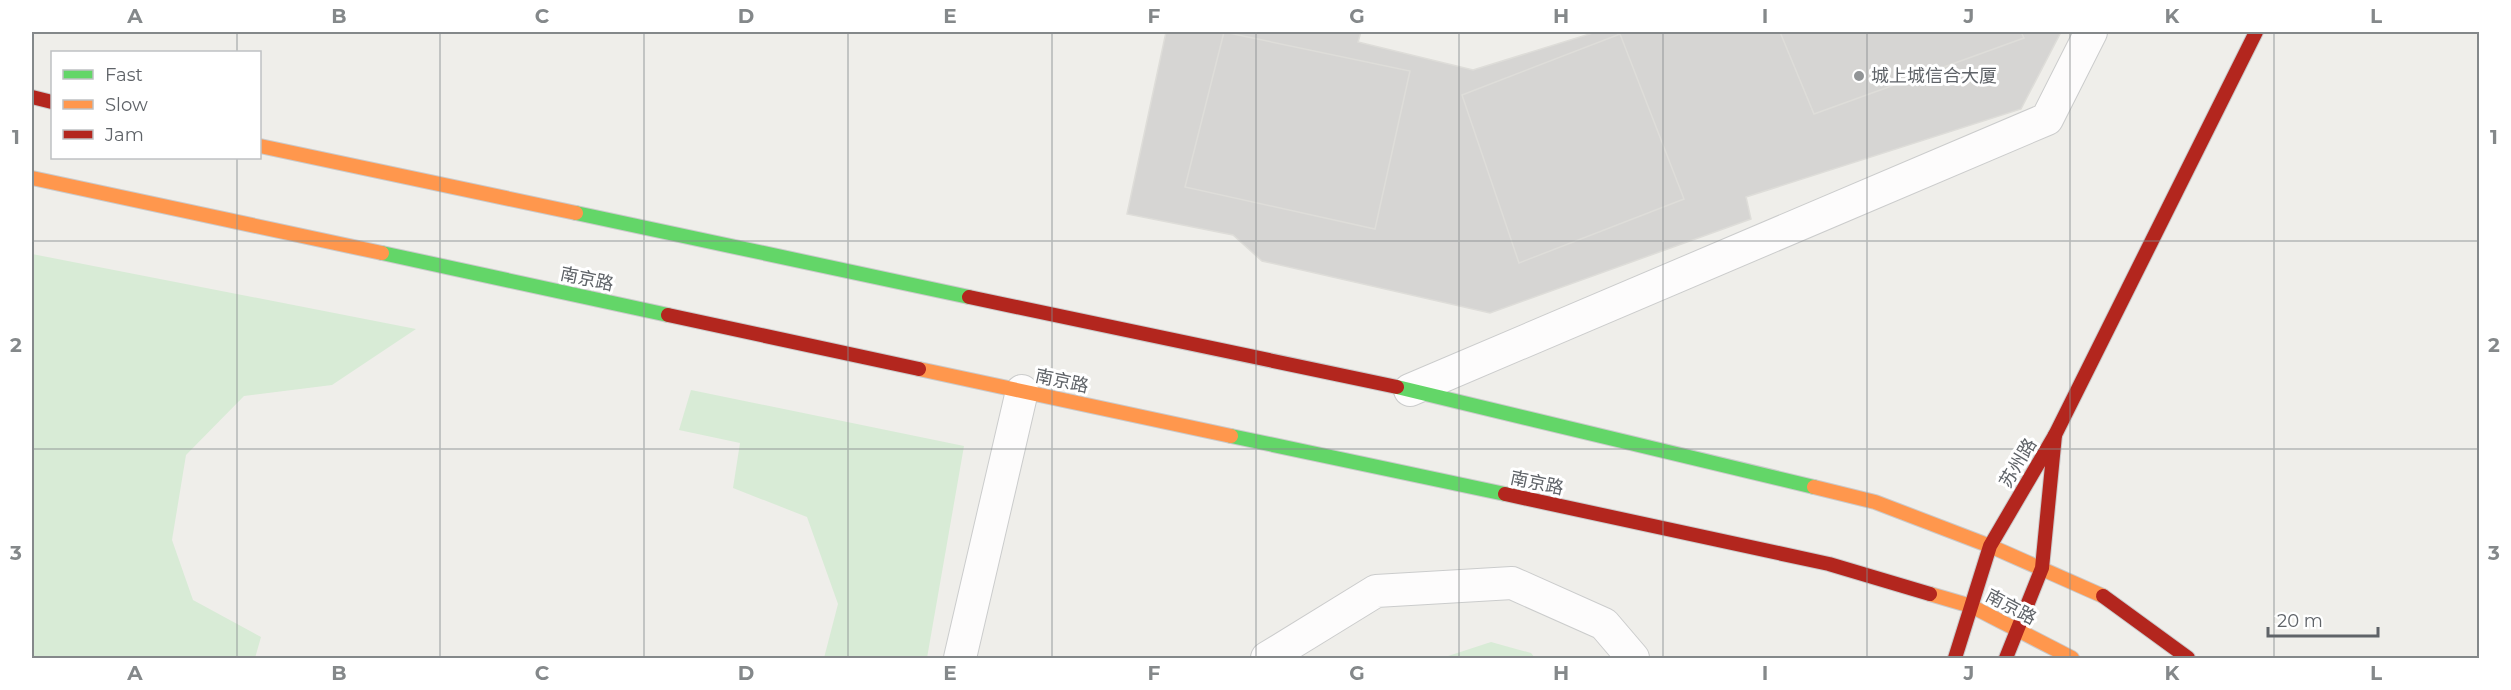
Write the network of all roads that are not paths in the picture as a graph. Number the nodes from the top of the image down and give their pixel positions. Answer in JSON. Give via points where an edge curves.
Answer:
{"nodes":[{"id":1,"x":2091,"y":32,"type":"edge"},
{"id":2,"x":2256,"y":32,"type":"edge"},
{"id":3,"x":32,"y":97,"type":"edge"},
{"id":4,"x":51,"y":102,"type":"edge"},
{"id":5,"x":261,"y":146,"type":"edge"},
{"id":6,"x":32,"y":178,"type":"edge"},
{"id":7,"x":1410,"y":390,"type":"junction"},
{"id":8,"x":1022,"y":391,"type":"junction"},
{"id":9,"x":2055,"y":435,"type":"junction"},
{"id":10,"x":1990,"y":546,"type":"junction"},
{"id":11,"x":2042,"y":568,"type":"junction"},
{"id":12,"x":1971,"y":606,"type":"junction"},
{"id":13,"x":2017,"y":630,"type":"junction"},
{"id":14,"x":960,"y":658,"type":"edge"},
{"id":15,"x":1267,"y":658,"type":"edge"},
{"id":16,"x":1633,"y":658,"type":"edge"},
{"id":17,"x":1955,"y":658,"type":"edge"},
{"id":18,"x":2006,"y":658,"type":"edge"},
{"id":19,"x":2072,"y":658,"type":"edge"},
{"id":20,"x":2188,"y":658,"type":"edge"}],
"edges":[{"from":1,"to":7,"type":"street","via":[[2047,119]]},
{"from":2,"to":9,"type":"main road"},
{"from":3,"to":4,"type":"main road"},
{"from":5,"to":7,"type":"main road"},
{"from":6,"to":8,"type":"main road","name":"南京路"},
{"from":7,"to":10,"type":"main road","via":[[1875,502]]},
{"from":8,"to":12,"type":"main road","name":"南京路","via":[[1829,564]]},
{"from":8,"to":14,"type":"street"},
{"from":9,"to":10,"type":"main road","name":"苏州路"},
{"from":9,"to":11,"type":"main road","name":"苏州路"},
{"from":10,"to":11,"type":"main road"},
{"from":10,"to":12,"type":"main road","name":"苏州路"},
{"from":11,"to":13,"type":"main road","name":"苏州路"},
{"from":11,"to":20,"type":"main road","via":[[2102,595]]},
{"from":12,"to":13,"type":"main road","name":"南京路"},
{"from":12,"to":17,"type":"main road","name":"苏州路"},
{"from":13,"to":18,"type":"main road","name":"苏州路"},
{"from":13,"to":19,"type":"main road","name":"南京路"},
{"from":15,"to":16,"type":"street","via":[[1376,591],[1512,583],[1604,624]]}]}
